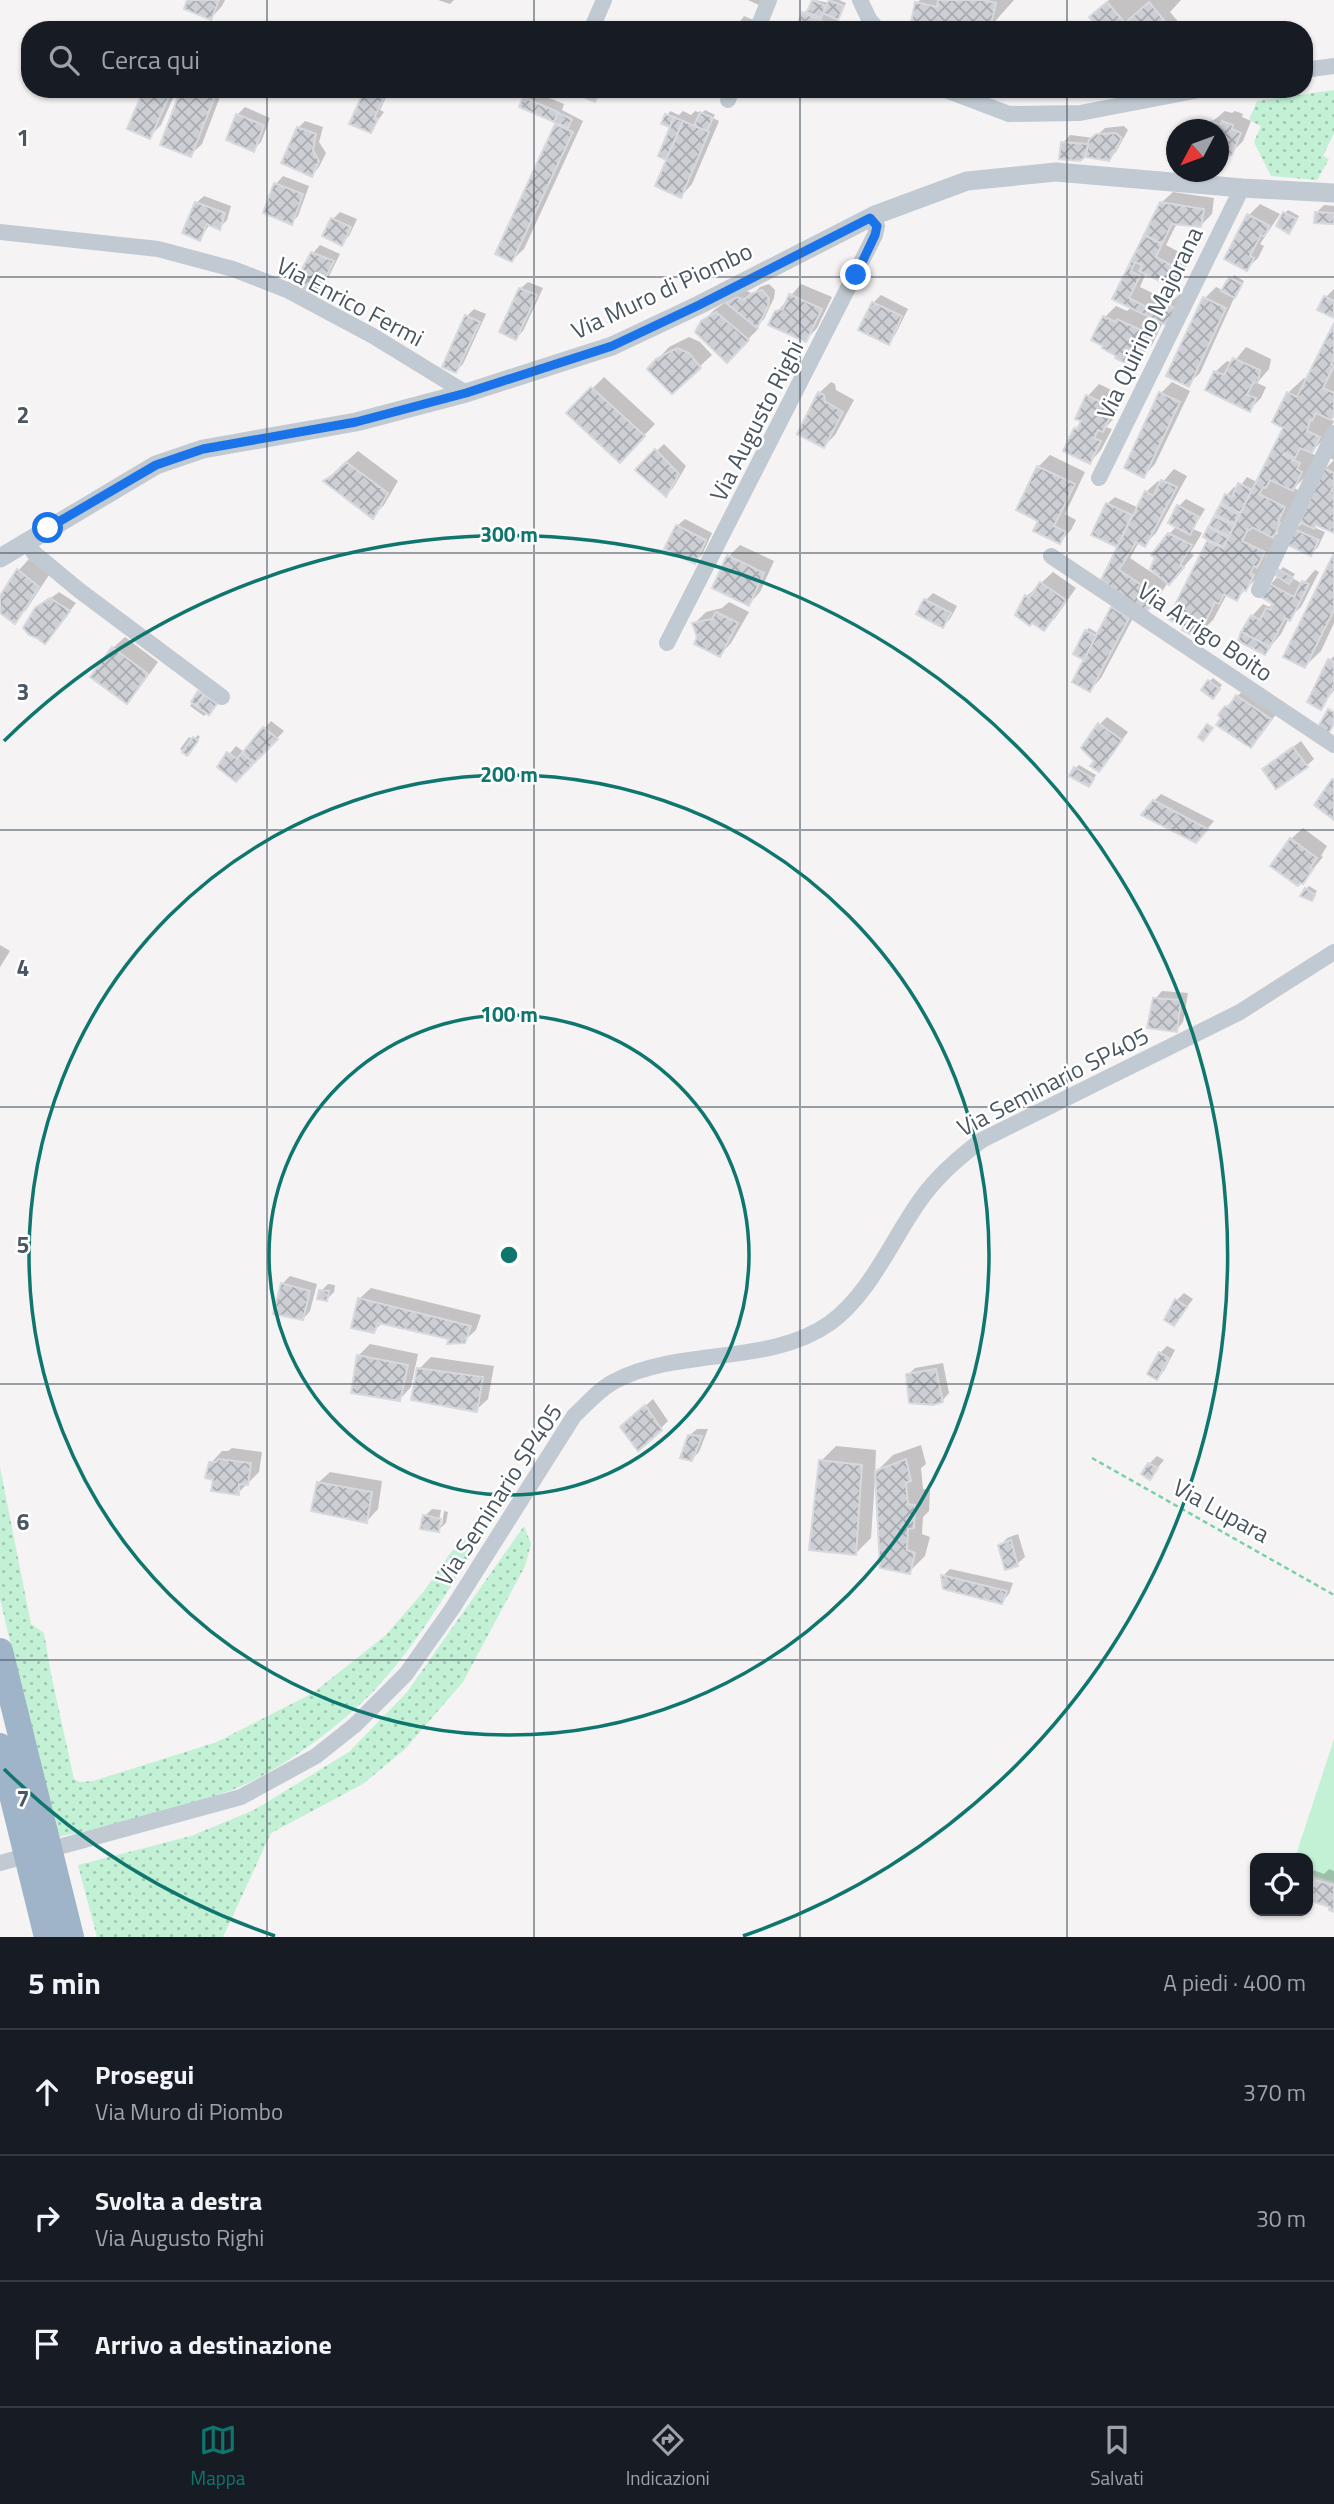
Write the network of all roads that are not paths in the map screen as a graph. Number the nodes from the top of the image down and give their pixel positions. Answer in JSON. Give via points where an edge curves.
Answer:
{"nodes":[{"id":1,"x":604,"y":0,"type":"edge"},
{"id":2,"x":769,"y":0,"type":"edge"},
{"id":3,"x":860,"y":0,"type":"edge"},
{"id":4,"x":595,"y":21,"type":"edge"},
{"id":5,"x":761,"y":21,"type":"edge"},
{"id":6,"x":871,"y":21,"type":"edge"},
{"id":7,"x":1334,"y":66,"type":"edge"},
{"id":8,"x":1313,"y":69,"type":"edge"},
{"id":9,"x":967,"y":98,"type":"edge"},
{"id":10,"x":1158,"y":98,"type":"edge"},
{"id":11,"x":1242,"y":188,"type":"junction"},
{"id":12,"x":1334,"y":192,"type":"edge"},
{"id":13,"x":870,"y":218,"type":"junction"},
{"id":14,"x":0,"y":232,"type":"edge"},
{"id":15,"x":466,"y":393,"type":"junction"},
{"id":16,"x":1334,"y":433,"type":"edge"},
{"id":17,"x":1100,"y":478,"type":"dead end"},
{"id":18,"x":26,"y":541,"type":"junction"},
{"id":19,"x":1051,"y":556,"type":"dead end"},
{"id":20,"x":0,"y":558,"type":"edge"},
{"id":21,"x":1259,"y":590,"type":"dead end"},
{"id":22,"x":667,"y":643,"type":"dead end"},
{"id":23,"x":222,"y":698,"type":"dead end"},
{"id":24,"x":1334,"y":745,"type":"edge"},
{"id":25,"x":1334,"y":952,"type":"edge"},
{"id":26,"x":0,"y":1651,"type":"edge"},
{"id":27,"x":0,"y":1746,"type":"edge"},
{"id":28,"x":0,"y":1863,"type":"edge"},
{"id":29,"x":47,"y":1937,"type":"edge"},
{"id":30,"x":71,"y":1937,"type":"edge"}],
"edges":[{"from":1,"to":4,"type":"street"},
{"from":2,"to":5,"type":"street"},
{"from":3,"to":6,"type":"street"},
{"from":7,"to":8,"type":"street"},
{"from":9,"to":10,"type":"street","via":[[1009,114],[1080,113]]},
{"from":11,"to":12,"type":"street","name":"Via Muro di Piombo"},
{"from":11,"to":13,"type":"street","name":"Via Muro di Piombo","via":[[1056,172],[967,181]]},
{"from":11,"to":17,"type":"street","name":"Via Quirino Majorana"},
{"from":13,"to":15,"type":"street","name":"Via Muro di Piombo","via":[[612,346]]},
{"from":13,"to":22,"type":"street","name":"Via Augusto Righi","via":[[877,226],[871,245]]},
{"from":14,"to":15,"type":"street","name":"Via Enrico Fermi","via":[[158,249],[233,269],[287,290]]},
{"from":15,"to":18,"type":"street","name":"Via Muro di Piombo","via":[[356,422],[203,449],[156,465]]},
{"from":16,"to":21,"type":"street"},
{"from":18,"to":20,"type":"street","name":"Via Muro di Piombo"},
{"from":18,"to":23,"type":"street","via":[[34,554]]},
{"from":19,"to":24,"type":"street","name":"Via Arrigo Boito"},
{"from":25,"to":28,"type":"street","name":"Via Seminario SP405","via":[[1240,1012],[982,1140],[955,1160],[922,1198],[865,1287],[830,1322],[780,1345],[664,1364],[602,1390],[574,1416],[414,1663],[355,1725],[316,1756],[241,1797]]},
{"from":26,"to":30,"type":"highway"},
{"from":27,"to":29,"type":"highway"}]}
